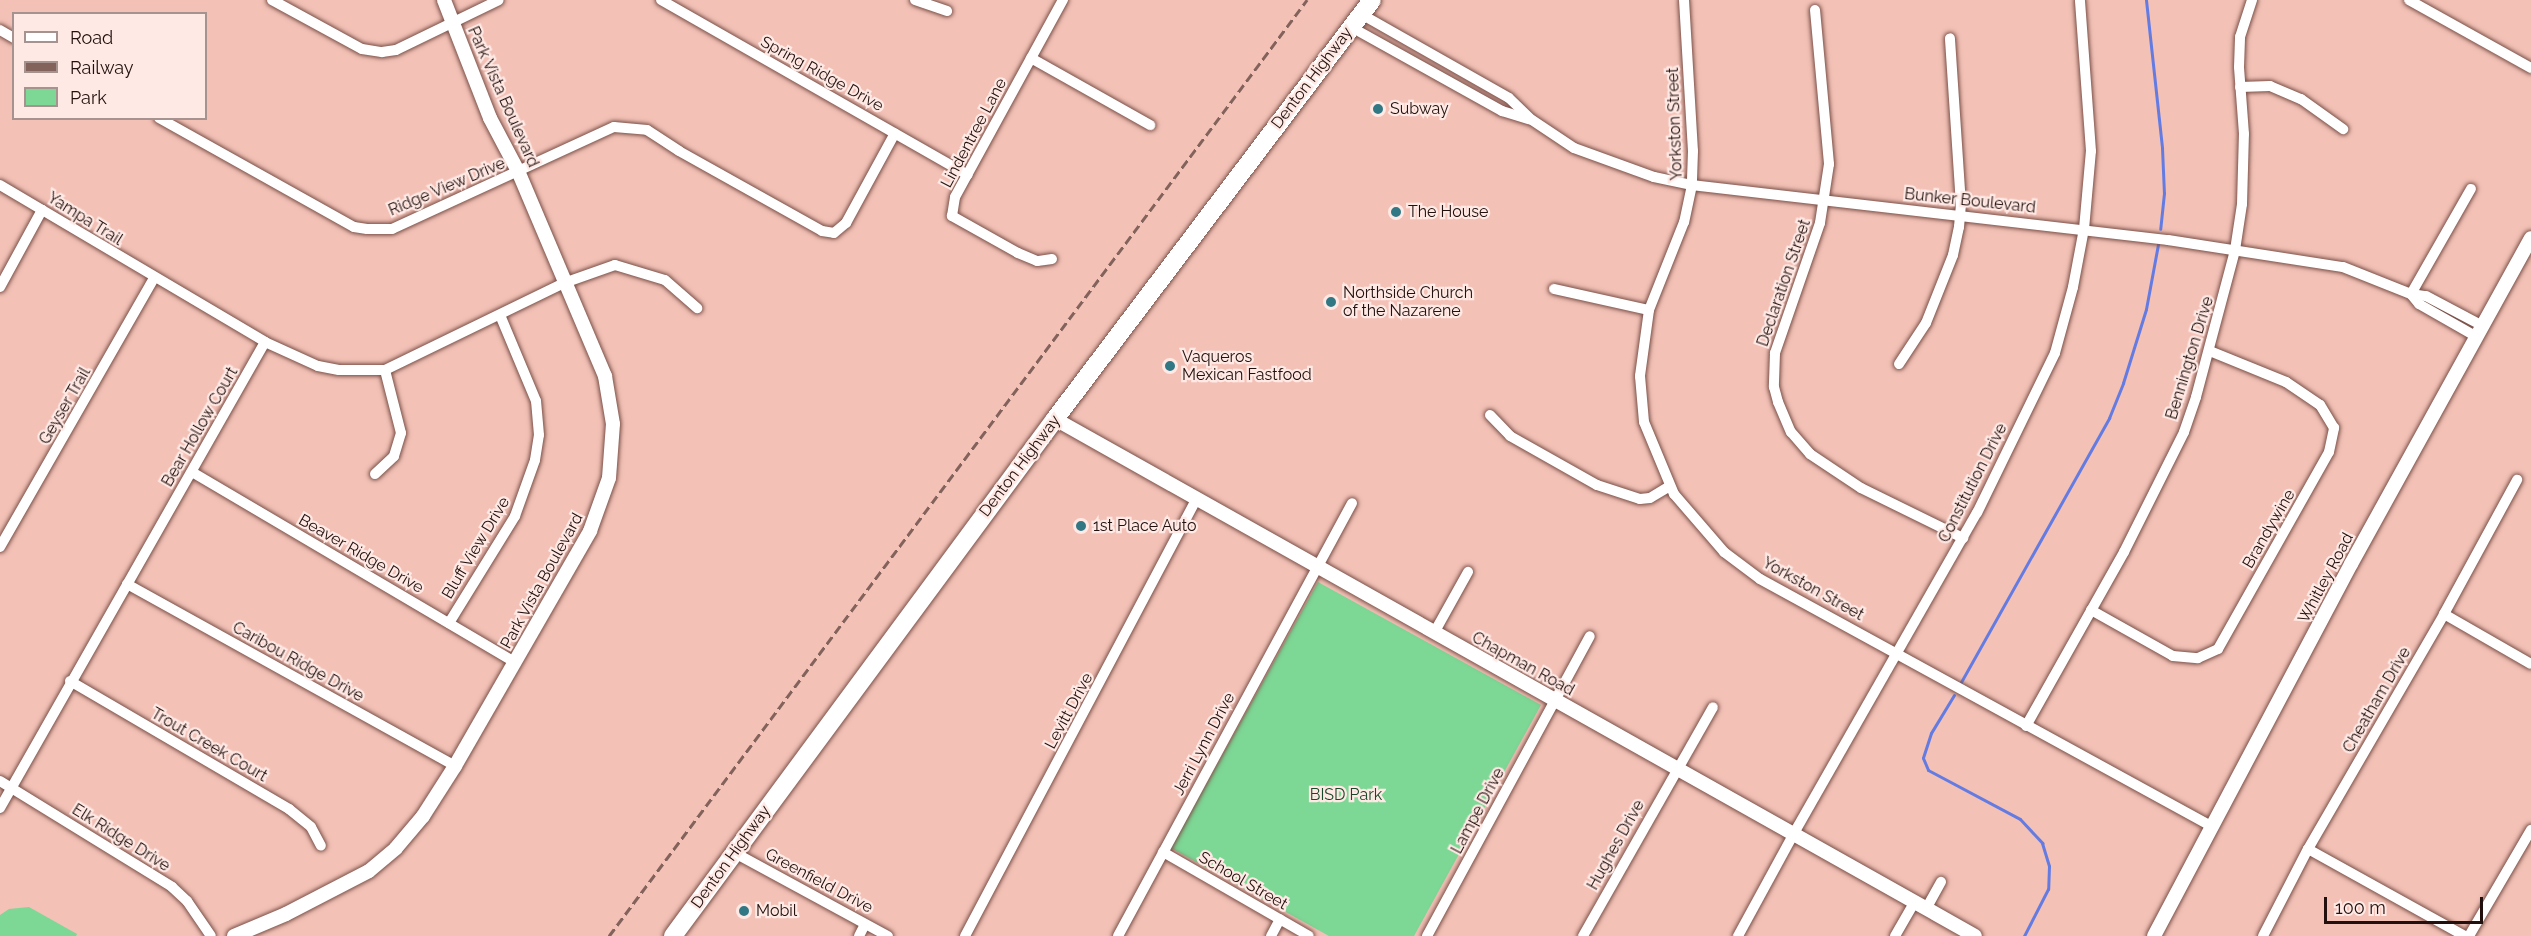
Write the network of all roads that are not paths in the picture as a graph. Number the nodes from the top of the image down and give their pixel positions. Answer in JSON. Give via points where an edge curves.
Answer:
{"nodes":[{"id":1,"x":272,"y":0,"type":"edge"},
{"id":2,"x":444,"y":0,"type":"edge"},
{"id":3,"x":500,"y":0,"type":"edge"},
{"id":4,"x":661,"y":0,"type":"edge"},
{"id":5,"x":915,"y":0,"type":"edge"},
{"id":6,"x":1063,"y":0,"type":"edge"},
{"id":7,"x":1684,"y":0,"type":"edge"},
{"id":8,"x":2080,"y":0,"type":"edge"},
{"id":9,"x":2252,"y":0,"type":"edge"},
{"id":10,"x":2409,"y":0,"type":"edge"},
{"id":11,"x":1815,"y":10,"type":"dead end"},
{"id":12,"x":947,"y":11,"type":"dead end"},
{"id":13,"x":1361,"y":14,"type":"edge"},
{"id":14,"x":452,"y":21,"type":"junction"},
{"id":15,"x":1950,"y":38,"type":"dead end"},
{"id":16,"x":1031,"y":58,"type":"junction"},
{"id":17,"x":1453,"y":66,"type":"junction"},
{"id":18,"x":2531,"y":68,"type":"edge"},
{"id":19,"x":1446,"y":79,"type":"junction"},
{"id":20,"x":2240,"y":87,"type":"junction"},
{"id":21,"x":163,"y":120,"type":"edge"},
{"id":22,"x":1532,"y":120,"type":"junction"},
{"id":23,"x":1150,"y":125,"type":"dead end"},
{"id":24,"x":2343,"y":129,"type":"dead end"},
{"id":25,"x":895,"y":132,"type":"junction"},
{"id":26,"x":519,"y":173,"type":"junction"},
{"id":27,"x":968,"y":175,"type":"junction"},
{"id":28,"x":0,"y":185,"type":"edge"},
{"id":29,"x":1692,"y":185,"type":"junction"},
{"id":30,"x":2470,"y":189,"type":"dead end"},
{"id":31,"x":1826,"y":200,"type":"junction"},
{"id":32,"x":42,"y":210,"type":"junction"},
{"id":33,"x":1960,"y":215,"type":"junction"},
{"id":34,"x":2084,"y":229,"type":"junction"},
{"id":35,"x":2531,"y":238,"type":"edge"},
{"id":36,"x":2235,"y":250,"type":"junction"},
{"id":37,"x":1052,"y":259,"type":"dead end"},
{"id":38,"x":154,"y":278,"type":"junction"},
{"id":39,"x":564,"y":283,"type":"junction"},
{"id":40,"x":0,"y":287,"type":"edge"},
{"id":41,"x":1554,"y":289,"type":"dead end"},
{"id":42,"x":2411,"y":294,"type":"junction"},
{"id":43,"x":697,"y":308,"type":"dead end"},
{"id":44,"x":1649,"y":310,"type":"junction"},
{"id":45,"x":500,"y":315,"type":"junction"},
{"id":46,"x":2480,"y":331,"type":"junction"},
{"id":47,"x":265,"y":342,"type":"junction"},
{"id":48,"x":2210,"y":351,"type":"junction"},
{"id":49,"x":1899,"y":364,"type":"dead end"},
{"id":50,"x":385,"y":370,"type":"junction"},
{"id":51,"x":1490,"y":414,"type":"dead end"},
{"id":52,"x":1055,"y":420,"type":"junction"},
{"id":53,"x":192,"y":472,"type":"junction"},
{"id":54,"x":375,"y":474,"type":"dead end"},
{"id":55,"x":2517,"y":480,"type":"dead end"},
{"id":56,"x":1670,"y":486,"type":"junction"},
{"id":57,"x":1196,"y":500,"type":"junction"},
{"id":58,"x":1352,"y":503,"type":"dead end"},
{"id":59,"x":1963,"y":538,"type":"junction"},
{"id":60,"x":0,"y":547,"type":"edge"},
{"id":61,"x":1316,"y":566,"type":"junction"},
{"id":62,"x":1467,"y":572,"type":"dead end"},
{"id":63,"x":127,"y":584,"type":"junction"},
{"id":64,"x":2091,"y":610,"type":"junction"},
{"id":65,"x":2444,"y":614,"type":"junction"},
{"id":66,"x":449,"y":623,"type":"junction"},
{"id":67,"x":1434,"y":633,"type":"junction"},
{"id":68,"x":1590,"y":636,"type":"dead end"},
{"id":69,"x":1897,"y":653,"type":"junction"},
{"id":70,"x":516,"y":663,"type":"junction"},
{"id":71,"x":2531,"y":664,"type":"edge"},
{"id":72,"x":70,"y":681,"type":"junction"},
{"id":73,"x":1556,"y":702,"type":"junction"},
{"id":74,"x":1713,"y":706,"type":"dead end"},
{"id":75,"x":2026,"y":726,"type":"junction"},
{"id":76,"x":455,"y":766,"type":"junction"},
{"id":77,"x":1676,"y":770,"type":"junction"},
{"id":78,"x":0,"y":781,"type":"edge"},
{"id":79,"x":11,"y":788,"type":"junction"},
{"id":80,"x":0,"y":808,"type":"edge"},
{"id":81,"x":2213,"y":827,"type":"junction"},
{"id":82,"x":2531,"y":830,"type":"edge"},
{"id":83,"x":1793,"y":835,"type":"junction"},
{"id":84,"x":321,"y":846,"type":"dead end"},
{"id":85,"x":2308,"y":849,"type":"junction"},
{"id":86,"x":1163,"y":852,"type":"junction"},
{"id":87,"x":735,"y":853,"type":"junction"},
{"id":88,"x":1941,"y":882,"type":"dead end"},
{"id":89,"x":1920,"y":906,"type":"junction"},
{"id":90,"x":1280,"y":919,"type":"junction"},
{"id":91,"x":865,"y":924,"type":"junction"},
{"id":92,"x":211,"y":936,"type":"edge"},
{"id":93,"x":234,"y":936,"type":"edge"},
{"id":94,"x":673,"y":936,"type":"edge"},
{"id":95,"x":859,"y":936,"type":"edge"},
{"id":96,"x":888,"y":936,"type":"edge"},
{"id":97,"x":965,"y":936,"type":"edge"},
{"id":98,"x":1118,"y":936,"type":"edge"},
{"id":99,"x":1271,"y":936,"type":"edge"},
{"id":100,"x":1309,"y":936,"type":"edge"},
{"id":101,"x":1427,"y":936,"type":"edge"},
{"id":102,"x":1583,"y":936,"type":"edge"},
{"id":103,"x":1738,"y":936,"type":"edge"},
{"id":104,"x":1895,"y":936,"type":"edge"},
{"id":105,"x":1975,"y":936,"type":"edge"},
{"id":106,"x":2154,"y":936,"type":"edge"},
{"id":107,"x":2263,"y":936,"type":"edge"},
{"id":108,"x":2464,"y":936,"type":"edge"},
{"id":109,"x":2469,"y":936,"type":"edge"}],
"edges":[{"from":1,"to":14,"type":"street","via":[[362,49],[382,52],[396,50]]},
{"from":2,"to":14,"type":"street","name":"Park Vista Boulevard"},
{"from":3,"to":14,"type":"street"},
{"from":4,"to":25,"type":"street","name":"Spring Ridge Drive"},
{"from":5,"to":12,"type":"street"},
{"from":6,"to":16,"type":"street","name":"Lindentree Lane"},
{"from":7,"to":29,"type":"street","name":"Yorkston Street"},
{"from":8,"to":34,"type":"street","name":"Constitution Drive","via":[[2091,133]]},
{"from":9,"to":20,"type":"street","name":"Bennington Drive","via":[[2240,37]]},
{"from":10,"to":18,"type":"street"},
{"from":11,"to":31,"type":"street","name":"Declaration Street","via":[[1830,164]]},
{"from":13,"to":17,"type":"street","name":"Bunker Boulevard"},
{"from":13,"to":19,"type":"street","name":"Bunker Boulevard"},
{"from":13,"to":52,"type":"main road","name":"Denton Highway"},
{"from":14,"to":26,"type":"street","name":"Park Vista Boulevard","via":[[490,118]]},
{"from":15,"to":33,"type":"street"},
{"from":16,"to":23,"type":"street"},
{"from":16,"to":27,"type":"street","name":"Lindentree Lane"},
{"from":17,"to":19,"type":"street"},
{"from":17,"to":22,"type":"street","name":"Bunker Boulevard","via":[[1509,98]]},
{"from":19,"to":22,"type":"street","name":"Bunker Boulevard","via":[[1502,111]]},
{"from":20,"to":24,"type":"street","via":[[2270,86],[2301,99]]},
{"from":20,"to":36,"type":"street","name":"Bennington Drive","via":[[2244,134],[2242,204]]},
{"from":21,"to":26,"type":"street","name":"Ridge View Drive","via":[[354,226],[367,229],[392,229]]},
{"from":22,"to":29,"type":"street","name":"Bunker Boulevard","via":[[1574,148],[1599,159]]},
{"from":25,"to":26,"type":"street","name":"Ridge View Drive","via":[[846,223],[834,233],[822,231],[647,130],[614,127]]},
{"from":25,"to":27,"type":"street","name":"Spring Ridge Drive"},
{"from":26,"to":39,"type":"street","name":"Park Vista Boulevard"},
{"from":27,"to":37,"type":"street","name":"Lindentree Lane","via":[[955,197],[952,216],[1018,254],[1037,261]]},
{"from":28,"to":32,"type":"street","name":"Yampa Trail"},
{"from":29,"to":31,"type":"street","name":"Bunker Boulevard"},
{"from":29,"to":44,"type":"street","name":"Yorkston Street","via":[[1684,222]]},
{"from":30,"to":42,"type":"street"},
{"from":31,"to":33,"type":"street","name":"Bunker Boulevard"},
{"from":31,"to":59,"type":"street","name":"Declaration Street","via":[[1775,353],[1774,387],[1778,402],[1791,432],[1810,454],[1861,489]]},
{"from":32,"to":38,"type":"street","name":"Yampa Trail"},
{"from":32,"to":40,"type":"street"},
{"from":33,"to":34,"type":"street","name":"Bunker Boulevard"},
{"from":33,"to":49,"type":"street","via":[[1953,255],[1942,286],[1926,323]]},
{"from":34,"to":36,"type":"street","name":"Bunker Boulevard"},
{"from":34,"to":59,"type":"street","name":"Constitution Drive","via":[[2055,353]]},
{"from":35,"to":46,"type":"street","name":"Whitley Road"},
{"from":36,"to":42,"type":"street","name":"Bunker Boulevard","via":[[2343,267]]},
{"from":36,"to":48,"type":"street","name":"Bennington Drive"},
{"from":38,"to":47,"type":"street","name":"Yampa Trail"},
{"from":38,"to":60,"type":"street","name":"Geyser Trail"},
{"from":39,"to":43,"type":"street","via":[[615,266],[665,280]]},
{"from":39,"to":45,"type":"street"},
{"from":39,"to":70,"type":"street","name":"Park Vista Boulevard","via":[[607,387],[613,424],[609,478],[590,531]]},
{"from":41,"to":44,"type":"street"},
{"from":42,"to":46,"type":"street","name":"Bunker Boulevard","via":[[2419,304]]},
{"from":44,"to":56,"type":"street","name":"Yorkston Street","via":[[1640,398],[1651,443]]},
{"from":45,"to":50,"type":"street"},
{"from":45,"to":66,"type":"street","name":"Bluff View Drive","via":[[536,402],[539,435],[535,460],[515,516]]},
{"from":46,"to":81,"type":"street","name":"Whitley Road","via":[[2351,564]]},
{"from":47,"to":50,"type":"street","via":[[318,366]]},
{"from":47,"to":53,"type":"street","name":"Bear Hollow Court"},
{"from":48,"to":64,"type":"street","name":"Bennington Drive","via":[[2184,432]]},
{"from":48,"to":64,"type":"street","name":"Brandywine","via":[[2286,381],[2320,405],[2334,428],[2329,452],[2218,650],[2198,658],[2174,656]]},
{"from":50,"to":54,"type":"street","via":[[401,433],[394,456]]},
{"from":51,"to":56,"type":"street","via":[[1510,436],[1597,485],[1640,499],[1650,498]]},
{"from":52,"to":57,"type":"street","name":"Chapman Road"},
{"from":52,"to":87,"type":"main road","name":"Denton Highway"},
{"from":53,"to":63,"type":"street","name":"Bear Hollow Court"},
{"from":53,"to":66,"type":"street","name":"Beaver Ridge Drive"},
{"from":55,"to":65,"type":"street","name":"Cheatham Drive"},
{"from":56,"to":69,"type":"street","name":"Yorkston Street","via":[[1724,552],[1760,579]]},
{"from":57,"to":61,"type":"street","name":"Chapman Road"},
{"from":57,"to":97,"type":"street","name":"Levitt Drive"},
{"from":58,"to":61,"type":"street","name":"Jerri Lynn Drive"},
{"from":59,"to":69,"type":"street","name":"Constitution Drive"},
{"from":61,"to":67,"type":"street","name":"Chapman Road"},
{"from":61,"to":86,"type":"street","name":"Jerri Lynn Drive"},
{"from":62,"to":67,"type":"street"},
{"from":63,"to":72,"type":"street","name":"Bear Hollow Court"},
{"from":63,"to":76,"type":"street","name":"Caribou Ridge Drive"},
{"from":64,"to":75,"type":"street","name":"Bennington Drive"},
{"from":65,"to":71,"type":"street"},
{"from":65,"to":85,"type":"street","name":"Cheatham Drive"},
{"from":66,"to":70,"type":"street","name":"Beaver Ridge Drive"},
{"from":67,"to":73,"type":"street","name":"Chapman Road"},
{"from":68,"to":73,"type":"street","name":"Lampe Drive"},
{"from":69,"to":75,"type":"street","name":"Yorkston Street"},
{"from":69,"to":83,"type":"street","name":"Constitution Drive"},
{"from":70,"to":76,"type":"street","name":"Park Vista Boulevard"},
{"from":72,"to":79,"type":"street","name":"Bear Hollow Court"},
{"from":72,"to":84,"type":"street","name":"Trout Creek Court","via":[[289,809],[311,826]]},
{"from":73,"to":77,"type":"street","name":"Chapman Road"},
{"from":73,"to":101,"type":"street","name":"Lampe Drive"},
{"from":74,"to":77,"type":"street","name":"Hughes Drive"},
{"from":75,"to":81,"type":"street","name":"Yorkston Street"},
{"from":76,"to":93,"type":"street","name":"Park Vista Boulevard","via":[[423,816],[396,848],[369,871]]},
{"from":77,"to":83,"type":"street","name":"Chapman Road"},
{"from":77,"to":102,"type":"street","name":"Hughes Drive"},
{"from":78,"to":79,"type":"street","name":"Elk Ridge Drive"},
{"from":79,"to":80,"type":"street","name":"Bear Hollow Court"},
{"from":79,"to":92,"type":"street","name":"Elk Ridge Drive","via":[[172,887],[187,901]]},
{"from":81,"to":106,"type":"street","name":"Whitley Road"},
{"from":82,"to":109,"type":"street"},
{"from":83,"to":89,"type":"street","name":"Chapman Road"},
{"from":83,"to":103,"type":"street","name":"Constitution Drive"},
{"from":85,"to":107,"type":"street","name":"Cheatham Drive"},
{"from":85,"to":108,"type":"street"},
{"from":86,"to":90,"type":"street","name":"School Street"},
{"from":86,"to":98,"type":"street","name":"Jerri Lynn Drive"},
{"from":87,"to":91,"type":"street","name":"Greenfield Drive"},
{"from":87,"to":94,"type":"main road","name":"Denton Highway"},
{"from":88,"to":89,"type":"street"},
{"from":89,"to":104,"type":"street"},
{"from":89,"to":105,"type":"street","name":"Chapman Road"},
{"from":90,"to":99,"type":"street"},
{"from":90,"to":100,"type":"street","name":"School Street"},
{"from":91,"to":95,"type":"street"},
{"from":91,"to":96,"type":"street","name":"Greenfield Drive"}]}
